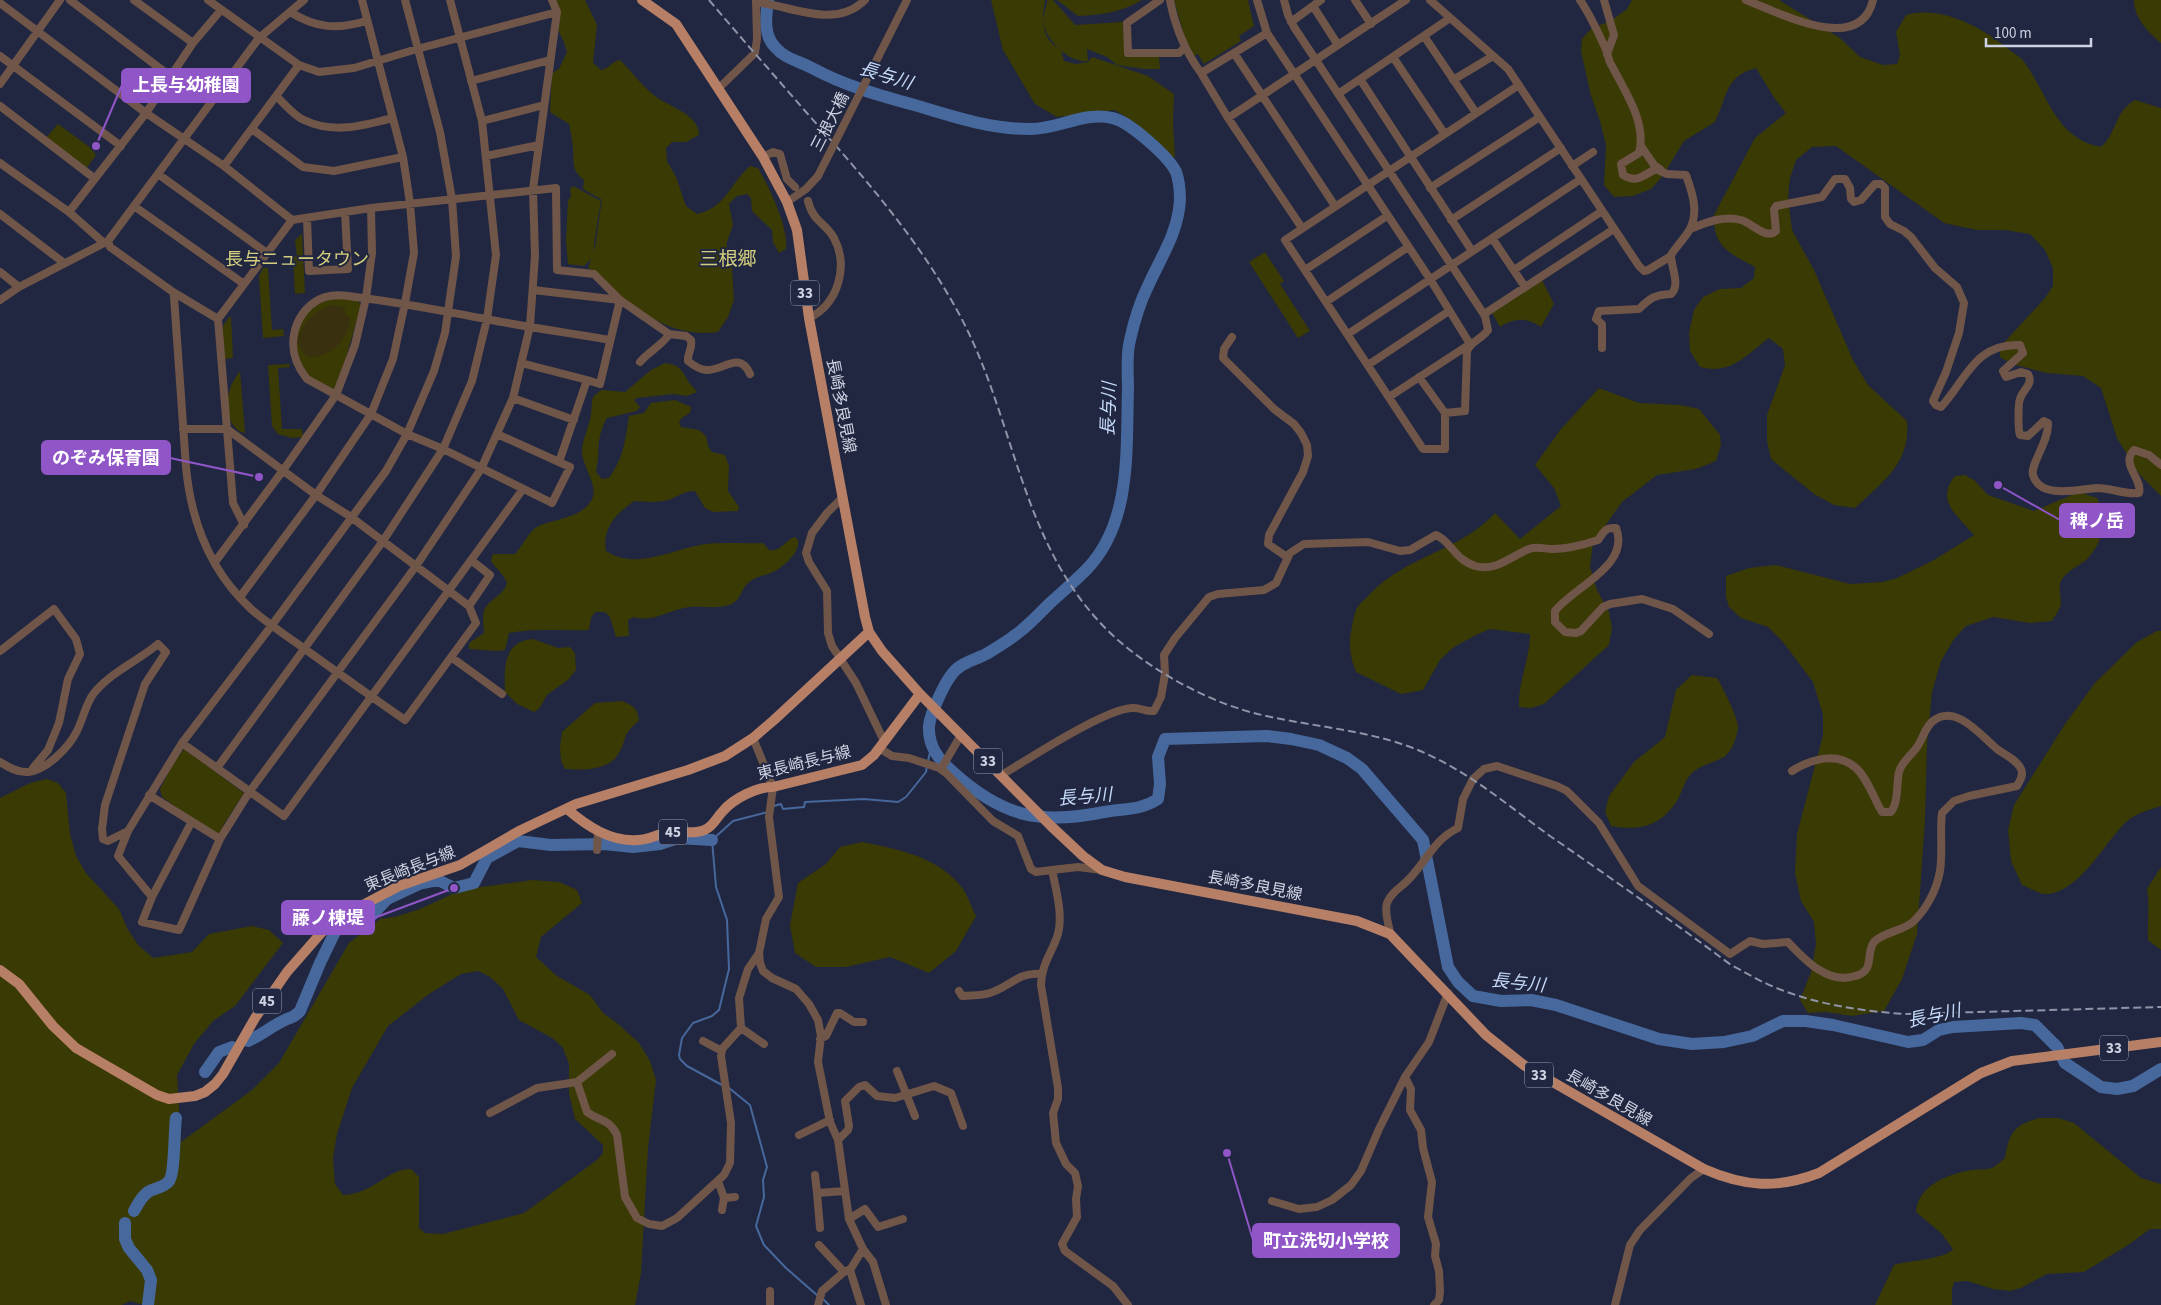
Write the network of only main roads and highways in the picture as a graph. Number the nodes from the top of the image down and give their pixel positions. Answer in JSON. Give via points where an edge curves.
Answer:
{"nodes":[{"id":1,"x":642,"y":0,"type":"edge"},
{"id":2,"x":869,"y":632,"type":"junction"},
{"id":3,"x":923,"y":697,"type":"junction"},
{"id":4,"x":567,"y":809,"type":"junction"},
{"id":5,"x":0,"y":970,"type":"edge"},
{"id":6,"x":2161,"y":1042,"type":"edge"}],
"edges":[{"from":1,"to":2,"type":"main road","name":"長崎多良見線","number":"33","via":[[676,24],[788,202],[797,230],[809,318]]},
{"from":2,"to":3,"type":"main road","name":"長崎多良見線","number":"33"},
{"from":2,"to":4,"type":"main road","name":"東長崎長与線","number":"45","via":[[753,738],[725,756]]},
{"from":3,"to":4,"type":"main road","name":"東長崎長与線","number":"45","via":[[862,765],[762,787],[731,803],[707,829],[668,832],[637,840],[598,833]]},
{"from":3,"to":6,"type":"main road","name":"長崎多良見線","number":"33","via":[[1051,826],[1102,870],[1357,921],[1390,934],[1486,1035],[1525,1066],[1704,1169],[1746,1184],[1792,1182],[1832,1166],[1981,1073],[2012,1061]]},
{"from":4,"to":5,"type":"main road","name":"東長崎長与線","number":"45","via":[[518,831],[460,865],[399,886],[342,916],[322,932],[287,972],[215,1084],[195,1096],[169,1099],[157,1095],[76,1048],[53,1026],[19,984]]}]}
